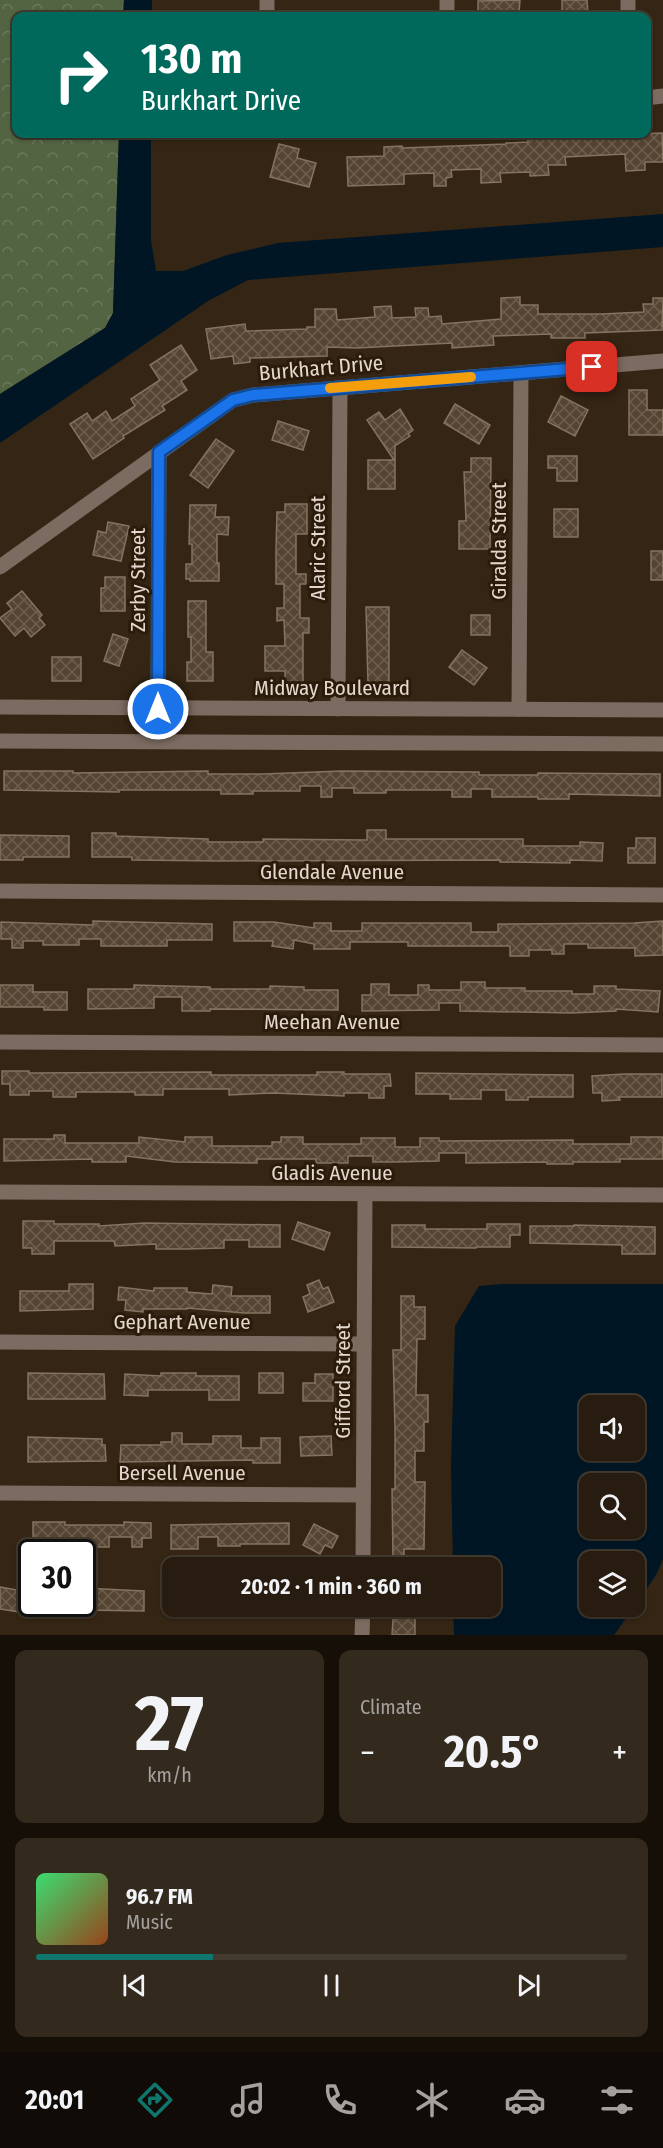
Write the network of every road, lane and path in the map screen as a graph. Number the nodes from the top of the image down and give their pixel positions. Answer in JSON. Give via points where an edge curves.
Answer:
{"nodes":[{"id":1,"x":663,"y":361,"type":"edge"},
{"id":2,"x":521,"y":372,"type":"junction"},
{"id":3,"x":340,"y":388,"type":"junction"},
{"id":4,"x":159,"y":452,"type":"junction"},
{"id":5,"x":0,"y":567,"type":"edge"},
{"id":6,"x":0,"y":707,"type":"edge"},
{"id":7,"x":158,"y":709,"type":"junction"},
{"id":8,"x":338,"y":709,"type":"junction"},
{"id":9,"x":519,"y":709,"type":"junction"},
{"id":10,"x":663,"y":710,"type":"edge"},
{"id":11,"x":0,"y":741,"type":"edge"},
{"id":12,"x":663,"y":744,"type":"edge"},
{"id":13,"x":0,"y":891,"type":"edge"},
{"id":14,"x":663,"y":895,"type":"edge"},
{"id":15,"x":0,"y":1042,"type":"edge"},
{"id":16,"x":663,"y":1045,"type":"edge"},
{"id":17,"x":0,"y":1192,"type":"edge"},
{"id":18,"x":365,"y":1194,"type":"junction"},
{"id":19,"x":663,"y":1195,"type":"edge"},
{"id":20,"x":0,"y":1342,"type":"edge"},
{"id":21,"x":364,"y":1344,"type":"junction"},
{"id":22,"x":0,"y":1493,"type":"edge"},
{"id":23,"x":363,"y":1494,"type":"junction"},
{"id":24,"x":363,"y":1557,"type":"edge"},
{"id":25,"x":363,"y":1617,"type":"edge"},
{"id":26,"x":362,"y":1635,"type":"edge"}],
"edges":[{"from":1,"to":2,"type":"street","name":"Burkhart Drive"},
{"from":2,"to":3,"type":"street","name":"Burkhart Drive"},
{"from":2,"to":9,"type":"street","name":"Giralda Street"},
{"from":3,"to":4,"type":"street","name":"Burkhart Drive","via":[[233,400]]},
{"from":3,"to":8,"type":"street","name":"Alaric Street"},
{"from":4,"to":5,"type":"street","name":"Burkhart Drive"},
{"from":4,"to":7,"type":"street","name":"Zerby Street"},
{"from":6,"to":7,"type":"street","name":"Midway Boulevard"},
{"from":7,"to":8,"type":"street","name":"Midway Boulevard"},
{"from":8,"to":9,"type":"street","name":"Midway Boulevard"},
{"from":9,"to":10,"type":"street","name":"Midway Boulevard"},
{"from":11,"to":12,"type":"street"},
{"from":13,"to":14,"type":"street","name":"Glendale Avenue"},
{"from":15,"to":16,"type":"street","name":"Meehan Avenue"},
{"from":17,"to":18,"type":"street","name":"Gladis Avenue"},
{"from":18,"to":19,"type":"street","name":"Gladis Avenue"},
{"from":18,"to":21,"type":"street","name":"Gifford Street"},
{"from":20,"to":21,"type":"street","name":"Gephart Avenue"},
{"from":21,"to":23,"type":"street","name":"Gifford Street"},
{"from":22,"to":23,"type":"street","name":"Bersell Avenue"},
{"from":23,"to":24,"type":"street","name":"Gifford Street"},
{"from":25,"to":26,"type":"street"}]}
